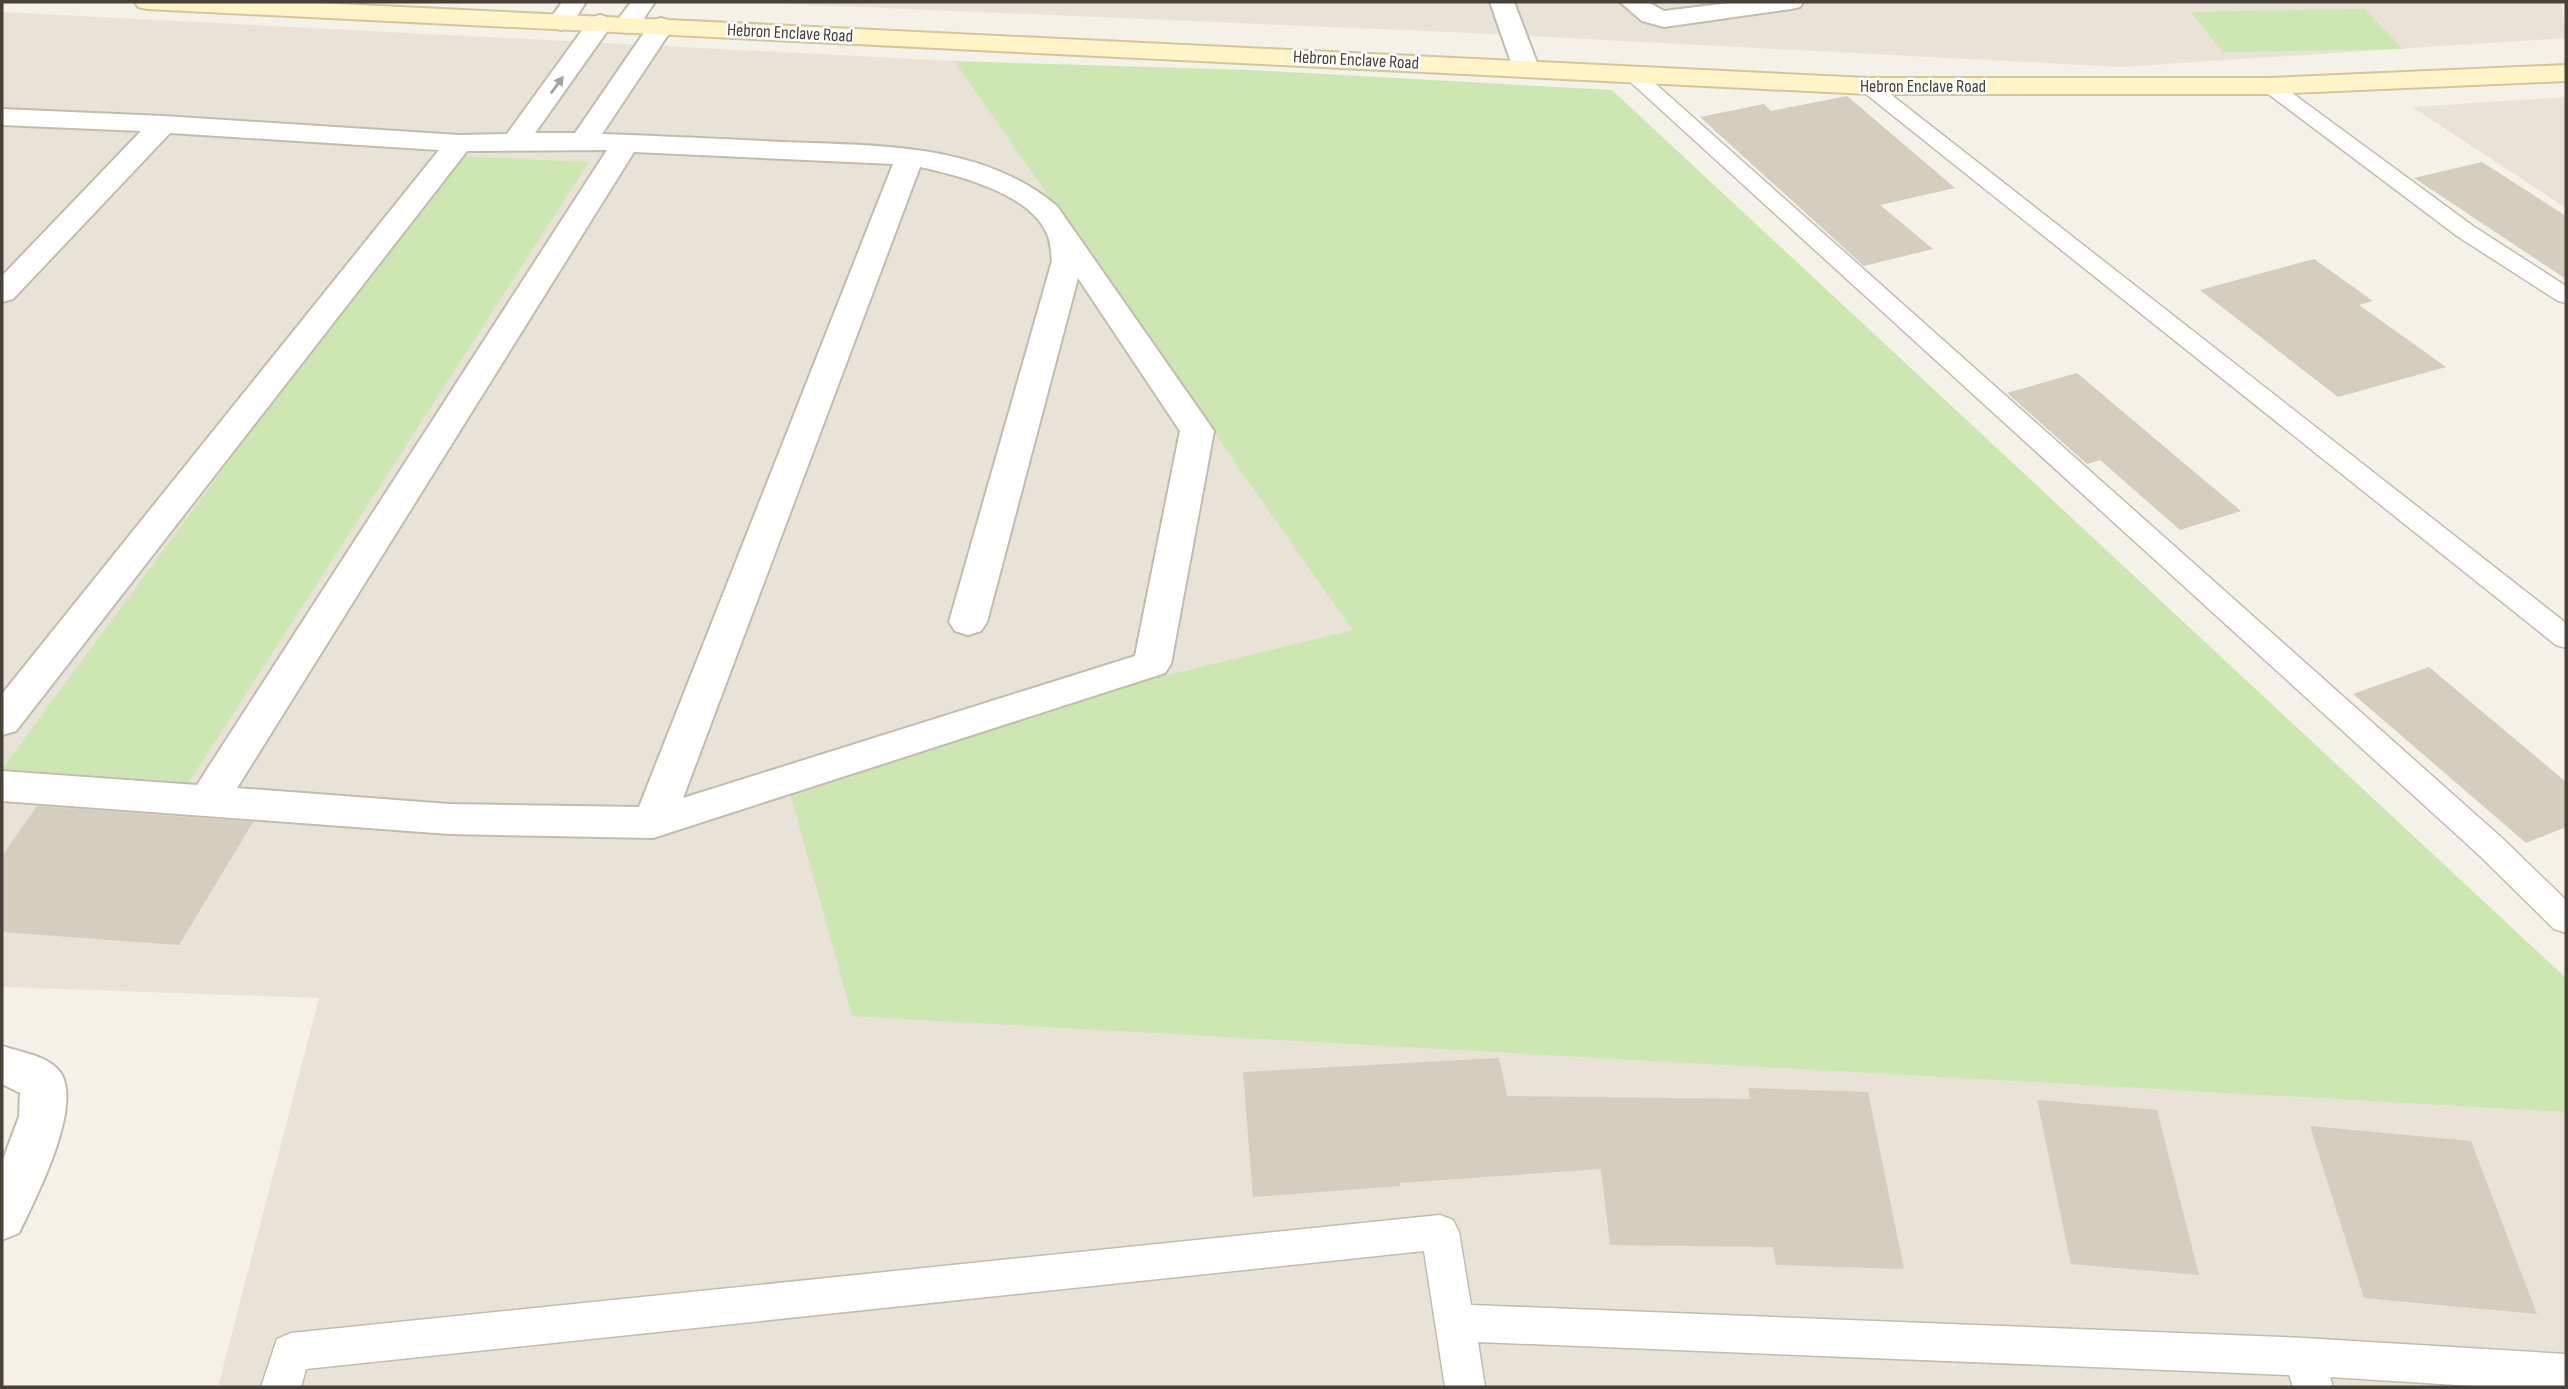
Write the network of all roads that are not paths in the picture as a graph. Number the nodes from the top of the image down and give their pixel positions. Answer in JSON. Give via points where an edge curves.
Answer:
{"nodes":[{"id":1,"x":147,"y":2,"type":"edge"},
{"id":2,"x":643,"y":2,"type":"edge"},
{"id":3,"x":1502,"y":2,"type":"edge"},
{"id":4,"x":1632,"y":2,"type":"edge"},
{"id":5,"x":1791,"y":2,"type":"edge"},
{"id":6,"x":218,"y":3,"type":"edge"},
{"id":7,"x":391,"y":7,"type":"edge"},
{"id":8,"x":567,"y":12,"type":"edge"},
{"id":9,"x":600,"y":23,"type":"junction"},
{"id":10,"x":627,"y":25,"type":"junction"},
{"id":11,"x":661,"y":26,"type":"junction"},
{"id":12,"x":1526,"y":68,"type":"junction"},
{"id":13,"x":2566,"y":73,"type":"edge"},
{"id":14,"x":1633,"y":75,"type":"junction"},
{"id":15,"x":1868,"y":86,"type":"junction"},
{"id":16,"x":2270,"y":86,"type":"junction"},
{"id":17,"x":5,"y":120,"type":"edge"},
{"id":18,"x":163,"y":124,"type":"junction"},
{"id":19,"x":517,"y":140,"type":"junction"},
{"id":20,"x":583,"y":141,"type":"junction"},
{"id":21,"x":459,"y":143,"type":"junction"},
{"id":22,"x":626,"y":143,"type":"junction"},
{"id":23,"x":910,"y":156,"type":"junction"},
{"id":24,"x":1061,"y":231,"type":"junction"},
{"id":25,"x":2,"y":293,"type":"edge"},
{"id":26,"x":2566,"y":296,"type":"edge"},
{"id":27,"x":968,"y":622,"type":"dead end"},
{"id":28,"x":2566,"y":638,"type":"edge"},
{"id":29,"x":2,"y":721,"type":"edge"},
{"id":30,"x":2,"y":786,"type":"edge"},
{"id":31,"x":208,"y":801,"type":"junction"},
{"id":32,"x":653,"y":823,"type":"junction"},
{"id":33,"x":2566,"y":920,"type":"edge"},
{"id":34,"x":2,"y":1065,"type":"edge"},
{"id":35,"x":2,"y":1218,"type":"edge"},
{"id":36,"x":1454,"y":1323,"type":"junction"},
{"id":37,"x":2308,"y":1372,"type":"edge"},
{"id":38,"x":2566,"y":1373,"type":"edge"},
{"id":39,"x":281,"y":1387,"type":"edge"},
{"id":40,"x":1465,"y":1387,"type":"edge"}],
"edges":[{"from":1,"to":6,"type":"street","name":"Hebron Enclave Road"},
{"from":2,"to":10,"type":"street"},
{"from":3,"to":12,"type":"street"},
{"from":4,"to":5,"type":"street","via":[[1651,16],[1672,19]]},
{"from":6,"to":7,"type":"street","name":"Hebron Enclave Road"},
{"from":7,"to":8,"type":"street","name":"Hebron Enclave Road"},
{"from":8,"to":9,"type":"street","name":"Hebron Enclave Road"},
{"from":9,"to":10,"type":"street","name":"Hebron Enclave Road"},
{"from":19,"to":9,"type":"street","one_way":true},
{"from":10,"to":11,"type":"street","name":"Hebron Enclave Road"},
{"from":11,"to":12,"type":"street","name":"Hebron Enclave Road"},
{"from":11,"to":20,"type":"street"},
{"from":12,"to":14,"type":"street","name":"Hebron Enclave Road"},
{"from":13,"to":16,"type":"street","name":"Hebron Enclave Road"},
{"from":14,"to":15,"type":"street","name":"Hebron Enclave Road"},
{"from":14,"to":33,"type":"lane","via":[[2491,847]]},
{"from":15,"to":16,"type":"street","name":"Hebron Enclave Road"},
{"from":15,"to":28,"type":"lane"},
{"from":16,"to":26,"type":"lane","via":[[2465,230]]},
{"from":17,"to":18,"type":"street"},
{"from":18,"to":21,"type":"street"},
{"from":18,"to":25,"type":"street"},
{"from":19,"to":20,"type":"street"},
{"from":19,"to":21,"type":"street"},
{"from":20,"to":22,"type":"street"},
{"from":21,"to":29,"type":"street"},
{"from":22,"to":23,"type":"street"},
{"from":22,"to":31,"type":"street"},
{"from":23,"to":24,"type":"street","via":[[983,174],[1012,187],[1040,206]]},
{"from":23,"to":32,"type":"street"},
{"from":24,"to":27,"type":"street","via":[[1067,261]]},
{"from":24,"to":32,"type":"street","via":[[1197,431],[1152,664]]},
{"from":30,"to":31,"type":"street"},
{"from":31,"to":32,"type":"street","via":[[449,819]]},
{"from":34,"to":35,"type":"street","via":[[43,1084],[42,1117]]},
{"from":36,"to":37,"type":"lane"},
{"from":36,"to":39,"type":"lane","via":[[1440,1232],[291,1352]]},
{"from":36,"to":40,"type":"lane"},
{"from":37,"to":38,"type":"lane"}]}
